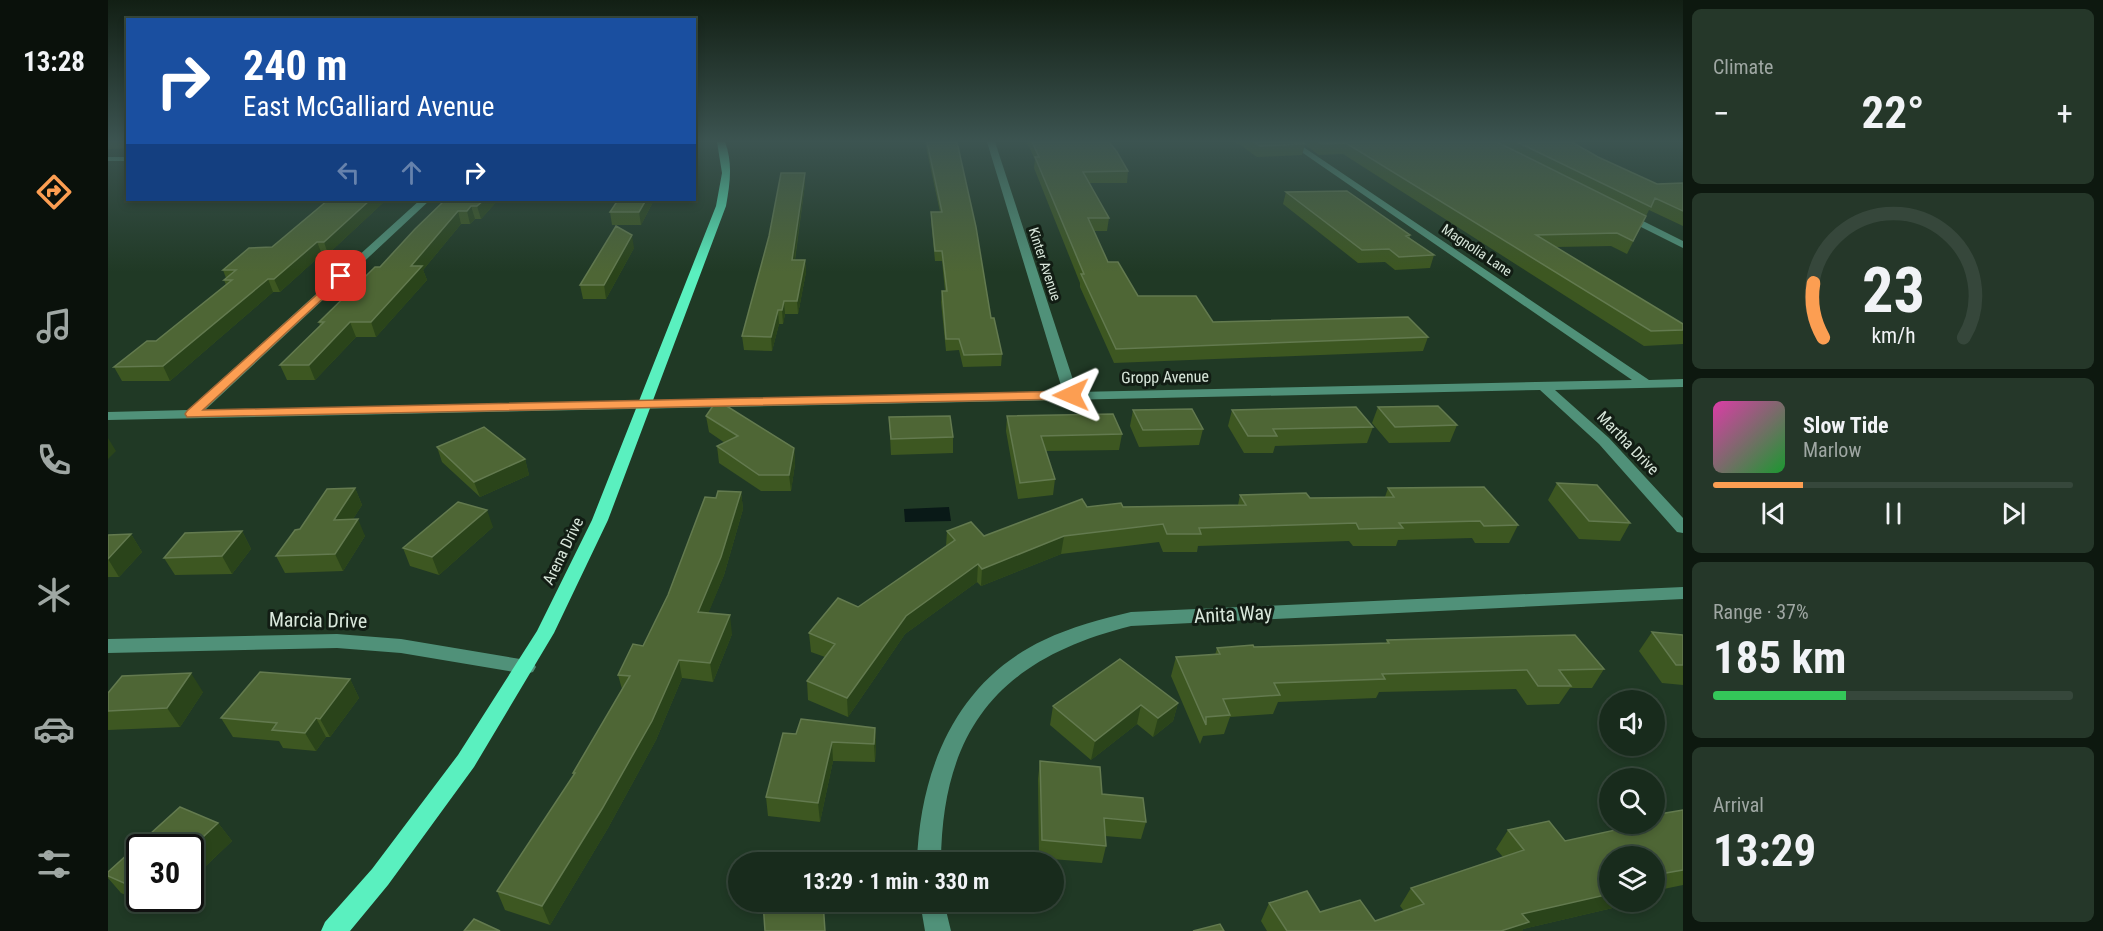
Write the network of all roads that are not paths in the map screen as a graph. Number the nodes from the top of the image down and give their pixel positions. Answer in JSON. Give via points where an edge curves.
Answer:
{"nodes":[{"id":1,"x":725,"y":185,"type":"edge"},
{"id":2,"x":1005,"y":185,"type":"edge"},
{"id":3,"x":1356,"y":185,"type":"edge"},
{"id":4,"x":424,"y":201,"type":"edge"},
{"id":5,"x":1611,"y":209,"type":"edge"},
{"id":6,"x":1683,"y":245,"type":"edge"},
{"id":7,"x":1646,"y":383,"type":"junction"},
{"id":8,"x":1683,"y":383,"type":"edge"},
{"id":9,"x":1543,"y":386,"type":"junction"},
{"id":10,"x":1071,"y":395,"type":"junction"},
{"id":11,"x":643,"y":405,"type":"junction"},
{"id":12,"x":192,"y":414,"type":"junction"},
{"id":13,"x":108,"y":416,"type":"edge"},
{"id":14,"x":1683,"y":528,"type":"edge"},
{"id":15,"x":1683,"y":593,"type":"edge"},
{"id":16,"x":108,"y":646,"type":"edge"},
{"id":17,"x":526,"y":667,"type":"junction"},
{"id":18,"x":929,"y":852,"type":"edge"},
{"id":19,"x":934,"y":912,"type":"edge"},
{"id":20,"x":334,"y":931,"type":"edge"},
{"id":21,"x":939,"y":931,"type":"edge"}],
"edges":[{"from":1,"to":11,"type":"main road","name":"Arena Drive","via":[[721,206]]},
{"from":2,"to":10,"type":"street","name":"Kinter Avenue"},
{"from":3,"to":7,"type":"street","name":"Magnolia Lane"},
{"from":4,"to":12,"type":"street"},
{"from":5,"to":6,"type":"street"},
{"from":7,"to":8,"type":"street","name":"Gropp Avenue"},
{"from":7,"to":9,"type":"street","name":"Gropp Avenue"},
{"from":9,"to":10,"type":"street","name":"Gropp Avenue"},
{"from":9,"to":14,"type":"street","name":"Martha Drive","via":[[1604,441]]},
{"from":10,"to":11,"type":"street","name":"Gropp Avenue"},
{"from":11,"to":12,"type":"street","name":"Gropp Avenue"},
{"from":11,"to":17,"type":"main road","name":"Arena Drive","via":[[600,520]]},
{"from":12,"to":13,"type":"street","name":"Gropp Avenue"},
{"from":15,"to":18,"type":"street","name":"Anita Way","via":[[1131,619],[1085,630],[1046,647],[1011,670],[981,699],[956,735],[937,781]]},
{"from":16,"to":17,"type":"street","name":"Marcia Drive","via":[[338,641],[401,645]]},
{"from":17,"to":20,"type":"main road","name":"Arena Drive","via":[[466,761],[380,877]]},
{"from":19,"to":21,"type":"street"}]}
